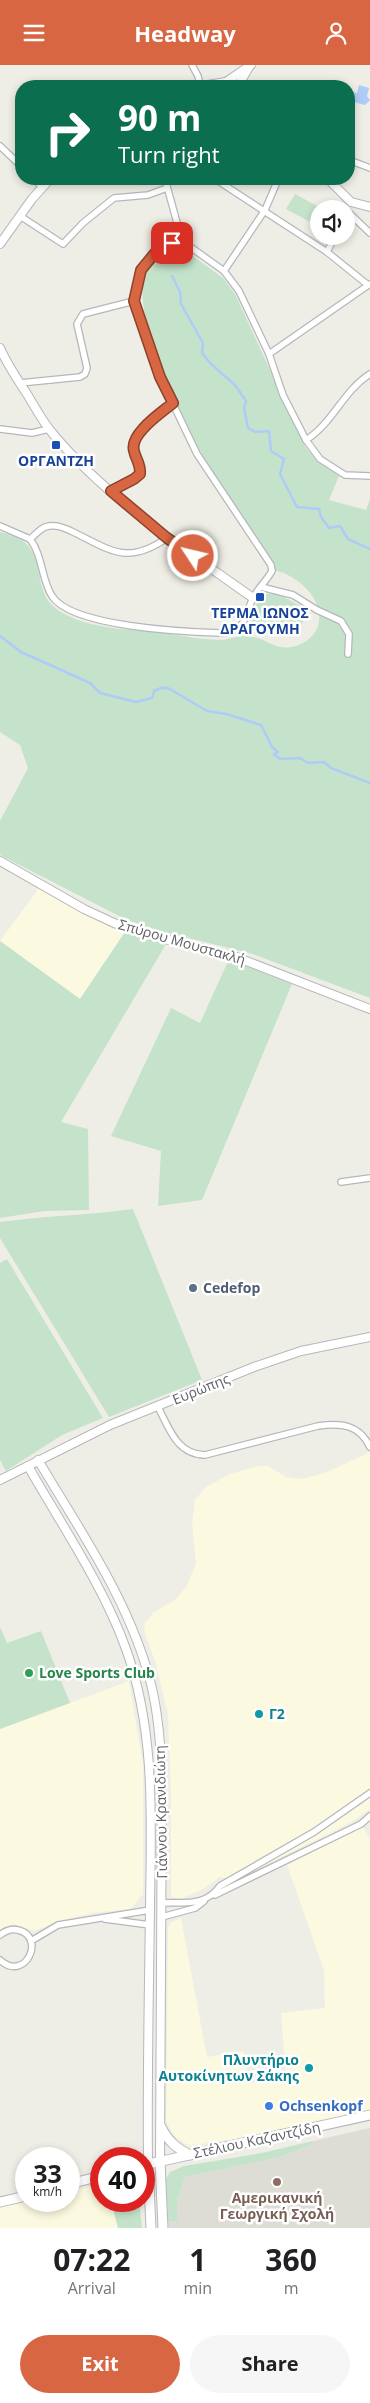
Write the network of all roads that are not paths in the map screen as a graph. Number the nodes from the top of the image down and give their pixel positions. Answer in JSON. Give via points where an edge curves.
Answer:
{"nodes":[{"id":1,"x":192,"y":65,"type":"edge"},
{"id":2,"x":251,"y":65,"type":"edge"},
{"id":3,"x":199,"y":80,"type":"edge"},
{"id":4,"x":229,"y":80,"type":"edge"},
{"id":5,"x":241,"y":80,"type":"edge"},
{"id":6,"x":0,"y":147,"type":"edge"},
{"id":7,"x":15,"y":161,"type":"edge"},
{"id":8,"x":355,"y":163,"type":"edge"},
{"id":9,"x":370,"y":169,"type":"edge"},
{"id":10,"x":166,"y":185,"type":"edge"},
{"id":11,"x":225,"y":185,"type":"edge"},
{"id":12,"x":276,"y":185,"type":"edge"},
{"id":13,"x":334,"y":185,"type":"edge"},
{"id":14,"x":42,"y":187,"type":"edge"},
{"id":15,"x":167,"y":188,"type":"junction"},
{"id":16,"x":349,"y":200,"type":"edge"},
{"id":17,"x":355,"y":203,"type":"edge"},
{"id":18,"x":370,"y":207,"type":"edge"},
{"id":19,"x":265,"y":210,"type":"junction"},
{"id":20,"x":20,"y":216,"type":"junction"},
{"id":21,"x":355,"y":219,"type":"edge"},
{"id":22,"x":370,"y":233,"type":"edge"},
{"id":23,"x":182,"y":241,"type":"junction"},
{"id":24,"x":0,"y":244,"type":"edge"},
{"id":25,"x":330,"y":245,"type":"edge"},
{"id":26,"x":327,"y":252,"type":"junction"},
{"id":27,"x":224,"y":271,"type":"junction"},
{"id":28,"x":369,"y":284,"type":"edge"},
{"id":29,"x":134,"y":301,"type":"junction"},
{"id":30,"x":0,"y":348,"type":"edge"},
{"id":31,"x":269,"y":353,"type":"junction"},
{"id":32,"x":370,"y":374,"type":"edge"},
{"id":33,"x":20,"y":383,"type":"junction"},
{"id":34,"x":173,"y":403,"type":"junction"},
{"id":35,"x":0,"y":429,"type":"edge"},
{"id":36,"x":49,"y":429,"type":"junction"},
{"id":37,"x":306,"y":440,"type":"junction"},
{"id":38,"x":370,"y":476,"type":"edge"},
{"id":39,"x":111,"y":491,"type":"junction"},
{"id":40,"x":0,"y":526,"type":"edge"},
{"id":41,"x":167,"y":538,"type":"junction"},
{"id":42,"x":30,"y":539,"type":"junction"},
{"id":43,"x":261,"y":587,"type":"junction"},
{"id":44,"x":253,"y":597,"type":"junction"},
{"id":45,"x":348,"y":653,"type":"dead end"},
{"id":46,"x":0,"y":861,"type":"edge"},
{"id":47,"x":370,"y":1009,"type":"edge"},
{"id":48,"x":370,"y":1178,"type":"edge"},
{"id":49,"x":341,"y":1182,"type":"dead end"},
{"id":50,"x":370,"y":1337,"type":"edge"},
{"id":51,"x":158,"y":1407,"type":"junction"},
{"id":52,"x":370,"y":1447,"type":"edge"},
{"id":53,"x":38,"y":1460,"type":"junction"},
{"id":54,"x":28,"y":1466,"type":"junction"},
{"id":55,"x":0,"y":1480,"type":"edge"},
{"id":56,"x":370,"y":1793,"type":"edge"},
{"id":57,"x":370,"y":1817,"type":"edge"},
{"id":58,"x":213,"y":1896,"type":"junction"},
{"id":59,"x":204,"y":1901,"type":"junction"},
{"id":60,"x":161,"y":1903,"type":"junction"},
{"id":61,"x":150,"y":1910,"type":"junction"},
{"id":62,"x":162,"y":1917,"type":"junction"},
{"id":63,"x":98,"y":1918,"type":"junction"},
{"id":64,"x":150,"y":1925,"type":"junction"},
{"id":65,"x":0,"y":1935,"type":"edge"},
{"id":66,"x":31,"y":1941,"type":"junction"},
{"id":67,"x":0,"y":1960,"type":"edge"},
{"id":68,"x":370,"y":2115,"type":"edge"},
{"id":69,"x":161,"y":2127,"type":"junction"},
{"id":70,"x":146,"y":2147,"type":"edge"},
{"id":71,"x":190,"y":2155,"type":"junction"},
{"id":72,"x":160,"y":2161,"type":"junction"},
{"id":73,"x":155,"y":2162,"type":"edge"},
{"id":74,"x":15,"y":2198,"type":"edge"},
{"id":75,"x":0,"y":2202,"type":"edge"},
{"id":76,"x":148,"y":2212,"type":"edge"},
{"id":77,"x":151,"y":2228,"type":"edge"},
{"id":78,"x":163,"y":2228,"type":"edge"}],
"edges":[{"from":1,"to":3,"type":"street"},
{"from":2,"to":4,"type":"street"},
{"from":2,"to":5,"type":"street"},
{"from":6,"to":7,"type":"street"},
{"from":8,"to":9,"type":"street"},
{"from":10,"to":15,"type":"street"},
{"from":11,"to":19,"type":"street"},
{"from":12,"to":19,"type":"street"},
{"from":13,"to":16,"type":"street"},
{"from":14,"to":20,"type":"street"},
{"from":15,"to":20,"type":"street","via":[[148,195],[114,198],[63,244]]},
{"from":15,"to":23,"type":"street"},
{"from":17,"to":18,"type":"street"},
{"from":19,"to":26,"type":"street"},
{"from":19,"to":27,"type":"street"},
{"from":20,"to":24,"type":"street"},
{"from":21,"to":22,"type":"street"},
{"from":23,"to":27,"type":"street"},
{"from":23,"to":29,"type":"street","via":[[163,247],[145,264],[139,275]]},
{"from":25,"to":26,"type":"street"},
{"from":26,"to":28,"type":"street"},
{"from":27,"to":31,"type":"street","via":[[239,291]]},
{"from":28,"to":31,"type":"street"},
{"from":29,"to":33,"type":"street","via":[[83,314],[79,318],[77,324],[88,368],[85,374]]},
{"from":29,"to":34,"type":"street","via":[[160,377]]},
{"from":30,"to":33,"type":"street"},
{"from":31,"to":37,"type":"street","via":[[283,395]]},
{"from":32,"to":37,"type":"street","via":[[349,390],[326,424]]},
{"from":33,"to":36,"type":"street"},
{"from":34,"to":39,"type":"street","via":[[138,434],[133,443],[141,467],[140,474]]},
{"from":34,"to":43,"type":"street","via":[[197,454],[271,565],[272,571]]},
{"from":35,"to":36,"type":"street","via":[[32,433]]},
{"from":36,"to":39,"type":"street"},
{"from":37,"to":38,"type":"street","via":[[320,459],[345,475]]},
{"from":39,"to":41,"type":"street"},
{"from":40,"to":42,"type":"street"},
{"from":41,"to":42,"type":"street","via":[[152,548],[126,554],[58,525],[44,527]]},
{"from":41,"to":44,"type":"street"},
{"from":42,"to":44,"type":"street","via":[[52,598],[82,615],[163,630],[231,633],[244,622]]},
{"from":43,"to":44,"type":"street"},
{"from":43,"to":45,"type":"street","via":[[293,595],[341,621],[349,634]]},
{"from":46,"to":47,"type":"street","name":"Σπύρου Μουστακλή","via":[[114,923],[236,957]]},
{"from":48,"to":49,"type":"street"},
{"from":50,"to":51,"type":"street","name":"Ευρώπης","via":[[302,1351]]},
{"from":51,"to":52,"type":"street","via":[[179,1445],[196,1455],[336,1423],[360,1433]]},
{"from":51,"to":53,"type":"street","name":"Ευρώπης","via":[[110,1425]]},
{"from":53,"to":54,"type":"street","name":"Ευρώπης"},
{"from":53,"to":60,"type":"street","name":"Γιάννου Κρανιδιώτη","via":[[115,1589],[130,1621],[151,1685],[162,1771]]},
{"from":54,"to":55,"type":"street","name":"Ευρώπης"},
{"from":54,"to":61,"type":"street","name":"Γιάννου Κρανιδιώτη","via":[[112,1615],[137,1685],[145,1717],[149,1772]]},
{"from":56,"to":58,"type":"street","via":[[314,1831],[220,1886]]},
{"from":57,"to":58,"type":"street"},
{"from":58,"to":59,"type":"street"},
{"from":59,"to":60,"type":"street"},
{"from":59,"to":62,"type":"street","via":[[196,1908]]},
{"from":60,"to":62,"type":"street","name":"Γιάννου Κρανιδιώτη"},
{"from":61,"to":63,"type":"street"},
{"from":61,"to":64,"type":"street","name":"Γιάννου Κρανιδιώτη"},
{"from":62,"to":69,"type":"street","name":"Γιάννου Κρανιδιώτη"},
{"from":63,"to":64,"type":"street"},
{"from":63,"to":66,"type":"street","via":[[54,1926]]},
{"from":64,"to":70,"type":"street","name":"Γιάννου Κρανιδιώτη"},
{"from":65,"to":66,"type":"street","via":[[18,1929]]},
{"from":66,"to":67,"type":"street","via":[[31,1953],[24,1963],[12,1966]]},
{"from":68,"to":71,"type":"main road","name":"Στέλιου Καζαντζίδη"},
{"from":69,"to":71,"type":"main road","via":[[174,2146]]},
{"from":69,"to":72,"type":"street","name":"Γιάννου Κρανιδιώτη"},
{"from":71,"to":72,"type":"main road","name":"Στέλιου Καζαντζίδη"},
{"from":72,"to":73,"type":"main road","name":"Στέλιου Καζαντζίδη"},
{"from":72,"to":78,"type":"main road"},
{"from":74,"to":75,"type":"main road"},
{"from":76,"to":77,"type":"main road"}]}
